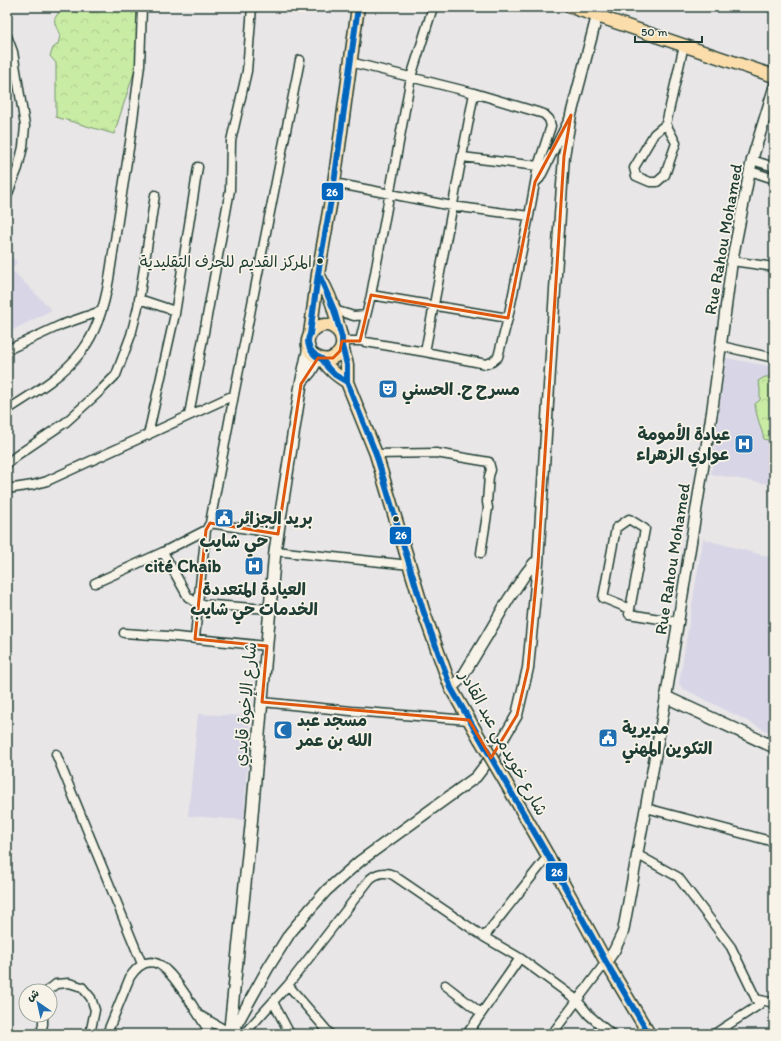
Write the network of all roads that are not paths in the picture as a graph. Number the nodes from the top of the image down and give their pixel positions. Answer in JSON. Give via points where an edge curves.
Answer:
{"nodes":[{"id":1,"x":142,"y":7,"type":"edge"},
{"id":2,"x":252,"y":7,"type":"edge"},
{"id":3,"x":358,"y":7,"type":"edge"},
{"id":4,"x":433,"y":7,"type":"edge"},
{"id":5,"x":571,"y":7,"type":"edge"},
{"id":6,"x":597,"y":16,"type":"junction"},
{"id":7,"x":7,"y":36,"type":"edge"},
{"id":8,"x":684,"y":45,"type":"junction"},
{"id":9,"x":300,"y":60,"type":"dead end"},
{"id":10,"x":350,"y":62,"type":"junction"},
{"id":11,"x":774,"y":76,"type":"edge"},
{"id":12,"x":411,"y":77,"type":"junction"},
{"id":13,"x":774,"y":88,"type":"edge"},
{"id":14,"x":474,"y":93,"type":"junction"},
{"id":15,"x":571,"y":114,"type":"junction"},
{"id":16,"x":666,"y":124,"type":"junction"},
{"id":17,"x":462,"y":157,"type":"junction"},
{"id":18,"x":752,"y":160,"type":"junction"},
{"id":19,"x":538,"y":166,"type":"junction"},
{"id":20,"x":198,"y":167,"type":"dead end"},
{"id":21,"x":774,"y":167,"type":"edge"},
{"id":22,"x":750,"y":171,"type":"junction"},
{"id":23,"x":774,"y":179,"type":"edge"},
{"id":24,"x":535,"y":182,"type":"junction"},
{"id":25,"x":334,"y":183,"type":"junction"},
{"id":26,"x":390,"y":193,"type":"junction"},
{"id":27,"x":155,"y":195,"type":"dead end"},
{"id":28,"x":7,"y":196,"type":"edge"},
{"id":29,"x":452,"y":206,"type":"junction"},
{"id":30,"x":529,"y":216,"type":"junction"},
{"id":31,"x":732,"y":261,"type":"junction"},
{"id":32,"x":774,"y":267,"type":"edge"},
{"id":33,"x":318,"y":274,"type":"junction"},
{"id":34,"x":371,"y":295,"type":"junction"},
{"id":35,"x":139,"y":299,"type":"junction"},
{"id":36,"x":433,"y":306,"type":"junction"},
{"id":37,"x":101,"y":311,"type":"junction"},
{"id":38,"x":175,"y":311,"type":"junction"},
{"id":39,"x":354,"y":316,"type":"junction"},
{"id":40,"x":366,"y":316,"type":"junction"},
{"id":41,"x":508,"y":318,"type":"junction"},
{"id":42,"x":332,"y":319,"type":"junction"},
{"id":43,"x":310,"y":334,"type":"junction"},
{"id":44,"x":342,"y":341,"type":"junction"},
{"id":45,"x":360,"y":342,"type":"junction"},
{"id":46,"x":722,"y":346,"type":"junction"},
{"id":47,"x":309,"y":347,"type":"junction"},
{"id":48,"x":7,"y":350,"type":"edge"},
{"id":49,"x":425,"y":352,"type":"junction"},
{"id":50,"x":320,"y":358,"type":"junction"},
{"id":51,"x":774,"y":358,"type":"edge"},
{"id":52,"x":347,"y":382,"type":"junction"},
{"id":53,"x":301,"y":384,"type":"junction"},
{"id":54,"x":234,"y":395,"type":"junction"},
{"id":55,"x":7,"y":410,"type":"edge"},
{"id":56,"x":189,"y":416,"type":"junction"},
{"id":57,"x":148,"y":435,"type":"junction"},
{"id":58,"x":376,"y":454,"type":"junction"},
{"id":59,"x":7,"y":464,"type":"edge"},
{"id":60,"x":7,"y":489,"type":"edge"},
{"id":61,"x":208,"y":527,"type":"junction"},
{"id":62,"x":278,"y":534,"type":"junction"},
{"id":63,"x":275,"y":551,"type":"junction"},
{"id":64,"x":163,"y":552,"type":"junction"},
{"id":65,"x":481,"y":552,"type":"dead end"},
{"id":66,"x":538,"y":563,"type":"junction"},
{"id":67,"x":410,"y":565,"type":"junction"},
{"id":68,"x":96,"y":583,"type":"dead end"},
{"id":69,"x":198,"y":604,"type":"junction"},
{"id":70,"x":270,"y":609,"type":"junction"},
{"id":71,"x":630,"y":609,"type":"junction"},
{"id":72,"x":678,"y":622,"type":"junction"},
{"id":73,"x":124,"y":633,"type":"dead end"},
{"id":74,"x":196,"y":639,"type":"junction"},
{"id":75,"x":267,"y":646,"type":"junction"},
{"id":76,"x":451,"y":688,"type":"junction"},
{"id":77,"x":666,"y":697,"type":"junction"},
{"id":78,"x":262,"y":702,"type":"junction"},
{"id":79,"x":469,"y":720,"type":"junction"},
{"id":80,"x":774,"y":747,"type":"edge"},
{"id":81,"x":56,"y":754,"type":"dead end"},
{"id":82,"x":646,"y":808,"type":"junction"},
{"id":83,"x":774,"y":842,"type":"edge"},
{"id":84,"x":638,"y":855,"type":"junction"},
{"id":85,"x":548,"y":856,"type":"junction"},
{"id":86,"x":484,"y":937,"type":"junction"},
{"id":87,"x":520,"y":958,"type":"junction"},
{"id":88,"x":606,"y":962,"type":"junction"},
{"id":89,"x":142,"y":964,"type":"junction"},
{"id":90,"x":58,"y":984,"type":"edge"},
{"id":91,"x":288,"y":985,"type":"junction"},
{"id":92,"x":445,"y":985,"type":"dead end"},
{"id":93,"x":756,"y":999,"type":"junction"},
{"id":94,"x":577,"y":1000,"type":"junction"},
{"id":95,"x":273,"y":1002,"type":"junction"},
{"id":96,"x":774,"y":1003,"type":"edge"},
{"id":97,"x":197,"y":1013,"type":"junction"},
{"id":98,"x":482,"y":1013,"type":"junction"},
{"id":99,"x":43,"y":1023,"type":"edge"},
{"id":100,"x":232,"y":1032,"type":"edge"},
{"id":101,"x":41,"y":1034,"type":"edge"},
{"id":102,"x":90,"y":1034,"type":"edge"},
{"id":103,"x":105,"y":1034,"type":"edge"},
{"id":104,"x":211,"y":1034,"type":"edge"},
{"id":105,"x":290,"y":1034,"type":"edge"},
{"id":106,"x":330,"y":1034,"type":"edge"},
{"id":107,"x":467,"y":1034,"type":"edge"},
{"id":108,"x":552,"y":1034,"type":"edge"},
{"id":109,"x":611,"y":1034,"type":"edge"},
{"id":110,"x":649,"y":1034,"type":"edge"},
{"id":111,"x":714,"y":1034,"type":"edge"}],
"edges":[{"from":1,"to":37,"type":"street","via":[[140,65],[130,142],[109,279]]},
{"from":2,"to":56,"type":"street","via":[[247,71],[231,141],[230,190]]},
{"from":3,"to":10,"type":"main road"},
{"from":4,"to":12,"type":"street"},
{"from":5,"to":6,"type":"main road"},
{"from":6,"to":8,"type":"main road"},
{"from":6,"to":15,"type":"street"},
{"from":7,"to":28,"type":"street","via":[[13,52],[25,126],[18,168]]},
{"from":8,"to":11,"type":"main road"},
{"from":8,"to":16,"type":"street"},
{"from":9,"to":54,"type":"street"},
{"from":10,"to":12,"type":"street"},
{"from":10,"to":25,"type":"main road"},
{"from":12,"to":14,"type":"street"},
{"from":12,"to":26,"type":"street"},
{"from":13,"to":18,"type":"street","name":"Rue Rahou Mohamed"},
{"from":14,"to":17,"type":"street"},
{"from":14,"to":19,"type":"street","via":[[544,114],[550,119],[551,126]]},
{"from":15,"to":24,"type":"street","via":[[540,178]]},
{"from":15,"to":66,"type":"street","via":[[564,156]]},
{"from":16,"to":16,"type":"street","via":[[654,134],[634,168],[636,176],[650,182],[657,182],[665,174],[676,144]]},
{"from":17,"to":19,"type":"street"},
{"from":17,"to":29,"type":"street"},
{"from":18,"to":21,"type":"street"},
{"from":18,"to":22,"type":"street","name":"Rue Rahou Mohamed"},
{"from":19,"to":24,"type":"street"},
{"from":20,"to":38,"type":"street"},
{"from":22,"to":23,"type":"street"},
{"from":22,"to":31,"type":"street","name":"Rue Rahou Mohamed"},
{"from":24,"to":30,"type":"street"},
{"from":25,"to":26,"type":"street"},
{"from":25,"to":33,"type":"main road"},
{"from":26,"to":29,"type":"street"},
{"from":26,"to":34,"type":"street"},
{"from":27,"to":35,"type":"street"},
{"from":29,"to":30,"type":"street"},
{"from":29,"to":36,"type":"street"},
{"from":30,"to":41,"type":"street"},
{"from":31,"to":32,"type":"street"},
{"from":31,"to":46,"type":"street","name":"Rue Rahou Mohamed"},
{"from":33,"to":42,"type":"main road","name":"شارع خويدمي عبد القادر"},
{"from":33,"to":43,"type":"main road"},
{"from":34,"to":36,"type":"street"},
{"from":34,"to":40,"type":"street"},
{"from":35,"to":38,"type":"street"},
{"from":35,"to":59,"type":"street","via":[[131,335],[116,375],[66,422]]},
{"from":36,"to":41,"type":"street"},
{"from":36,"to":49,"type":"street"},
{"from":37,"to":48,"type":"street","via":[[61,325]]},
{"from":37,"to":55,"type":"street","via":[[82,350],[69,365],[50,382]]},
{"from":38,"to":57,"type":"street"},
{"from":39,"to":40,"type":"street"},
{"from":39,"to":42,"type":"street"},
{"from":39,"to":42,"type":"street"},
{"from":40,"to":45,"type":"street"},
{"from":41,"to":49,"type":"street","via":[[498,357],[492,362],[486,364]]},
{"from":42,"to":43,"type":"main road"},
{"from":42,"to":44,"type":"main road","name":"شارع خويدمي عبد القادر"},
{"from":43,"to":47,"type":"main road"},
{"from":44,"to":45,"type":"street"},
{"from":44,"to":50,"type":"main road","via":[[337,355],[328,359]]},
{"from":44,"to":52,"type":"main road","name":"شارع خويدمي عبد القادر","via":[[347,365]]},
{"from":45,"to":49,"type":"street"},
{"from":46,"to":51,"type":"street"},
{"from":46,"to":72,"type":"street","name":"Rue Rahou Mohamed"},
{"from":47,"to":50,"type":"main road"},
{"from":47,"to":53,"type":"main road","name":"شارع الإخوة قايدي"},
{"from":50,"to":52,"type":"main road","via":[[335,375]]},
{"from":50,"to":53,"type":"main road","name":"شارع الإخوة قايدي"},
{"from":52,"to":58,"type":"main road","name":"شارع خويدمي عبد القادر"},
{"from":53,"to":62,"type":"main road","name":"شارع الإخوة قايدي"},
{"from":54,"to":56,"type":"street"},
{"from":54,"to":61,"type":"street"},
{"from":56,"to":57,"type":"street"},
{"from":57,"to":60,"type":"street","via":[[47,480]]},
{"from":58,"to":65,"type":"street","via":[[436,453],[489,462],[491,470],[488,508]]},
{"from":58,"to":67,"type":"main road","name":"شارع خويدمي عبد القادر"},
{"from":61,"to":62,"type":"street"},
{"from":61,"to":64,"type":"street"},
{"from":61,"to":69,"type":"street"},
{"from":62,"to":63,"type":"main road","name":"شارع الإخوة قايدي"},
{"from":63,"to":67,"type":"street"},
{"from":63,"to":70,"type":"main road","name":"شارع الإخوة قايدي"},
{"from":64,"to":68,"type":"street"},
{"from":64,"to":69,"type":"street","via":[[188,597]]},
{"from":66,"to":76,"type":"street","via":[[534,563],[526,573],[461,679]]},
{"from":66,"to":100,"type":"street","via":[[523,695],[517,715],[496,751],[476,777],[360,862],[310,908],[290,933]]},
{"from":67,"to":76,"type":"main road","name":"شارع خويدمي عبد القادر"},
{"from":69,"to":70,"type":"street"},
{"from":69,"to":74,"type":"street"},
{"from":70,"to":75,"type":"main road","name":"شارع الإخوة قايدي"},
{"from":71,"to":71,"type":"street","via":[[645,529],[630,519],[616,528],[603,598]]},
{"from":71,"to":72,"type":"street","via":[[629,614]]},
{"from":72,"to":77,"type":"street","name":"Rue Rahou Mohamed"},
{"from":73,"to":74,"type":"street"},
{"from":74,"to":75,"type":"street"},
{"from":75,"to":78,"type":"main road","name":"شارع الإخوة قايدي"},
{"from":76,"to":79,"type":"main road","name":"شارع خويدمي عبد القادر"},
{"from":77,"to":80,"type":"main road"},
{"from":77,"to":82,"type":"street","name":"Rue Rahou Mohamed"},
{"from":78,"to":79,"type":"street"},
{"from":78,"to":100,"type":"main road","name":"شارع الإخوة قايدي"},
{"from":79,"to":85,"type":"main road","name":"شارع خويدمي عبد القادر","bridge":true},
{"from":81,"to":89,"type":"street"},
{"from":82,"to":83,"type":"street"},
{"from":82,"to":84,"type":"street","name":"Rue Rahou Mohamed"},
{"from":84,"to":88,"type":"street","name":"Rue Rahou Mohamed","via":[[623,932]]},
{"from":84,"to":93,"type":"street","via":[[678,877],[731,947]]},
{"from":85,"to":86,"type":"street"},
{"from":85,"to":88,"type":"main road","name":"شارع خويدمي عبد القادر"},
{"from":86,"to":87,"type":"street"},
{"from":86,"to":91,"type":"street","via":[[393,875],[381,873],[370,879]]},
{"from":87,"to":94,"type":"street"},
{"from":87,"to":98,"type":"street"},
{"from":88,"to":94,"type":"street"},
{"from":88,"to":110,"type":"main road","name":"شارع خويدمي عبد القادر"},
{"from":89,"to":97,"type":"street","via":[[158,963],[164,968],[184,991]]},
{"from":89,"to":103,"type":"street","via":[[130,977]]},
{"from":90,"to":102,"type":"street","via":[[70,983],[82,987],[91,998],[95,1010]]},
{"from":91,"to":95,"type":"street"},
{"from":91,"to":106,"type":"street"},
{"from":92,"to":98,"type":"street"},
{"from":93,"to":96,"type":"street"},
{"from":93,"to":111,"type":"street","via":[[759,1005]]},
{"from":94,"to":108,"type":"street"},
{"from":94,"to":109,"type":"street","via":[[589,1015]]},
{"from":95,"to":100,"type":"street"},
{"from":95,"to":105,"type":"street"},
{"from":97,"to":100,"type":"street"},
{"from":97,"to":104,"type":"street"},
{"from":98,"to":107,"type":"street"},
{"from":99,"to":101,"type":"street"}]}
